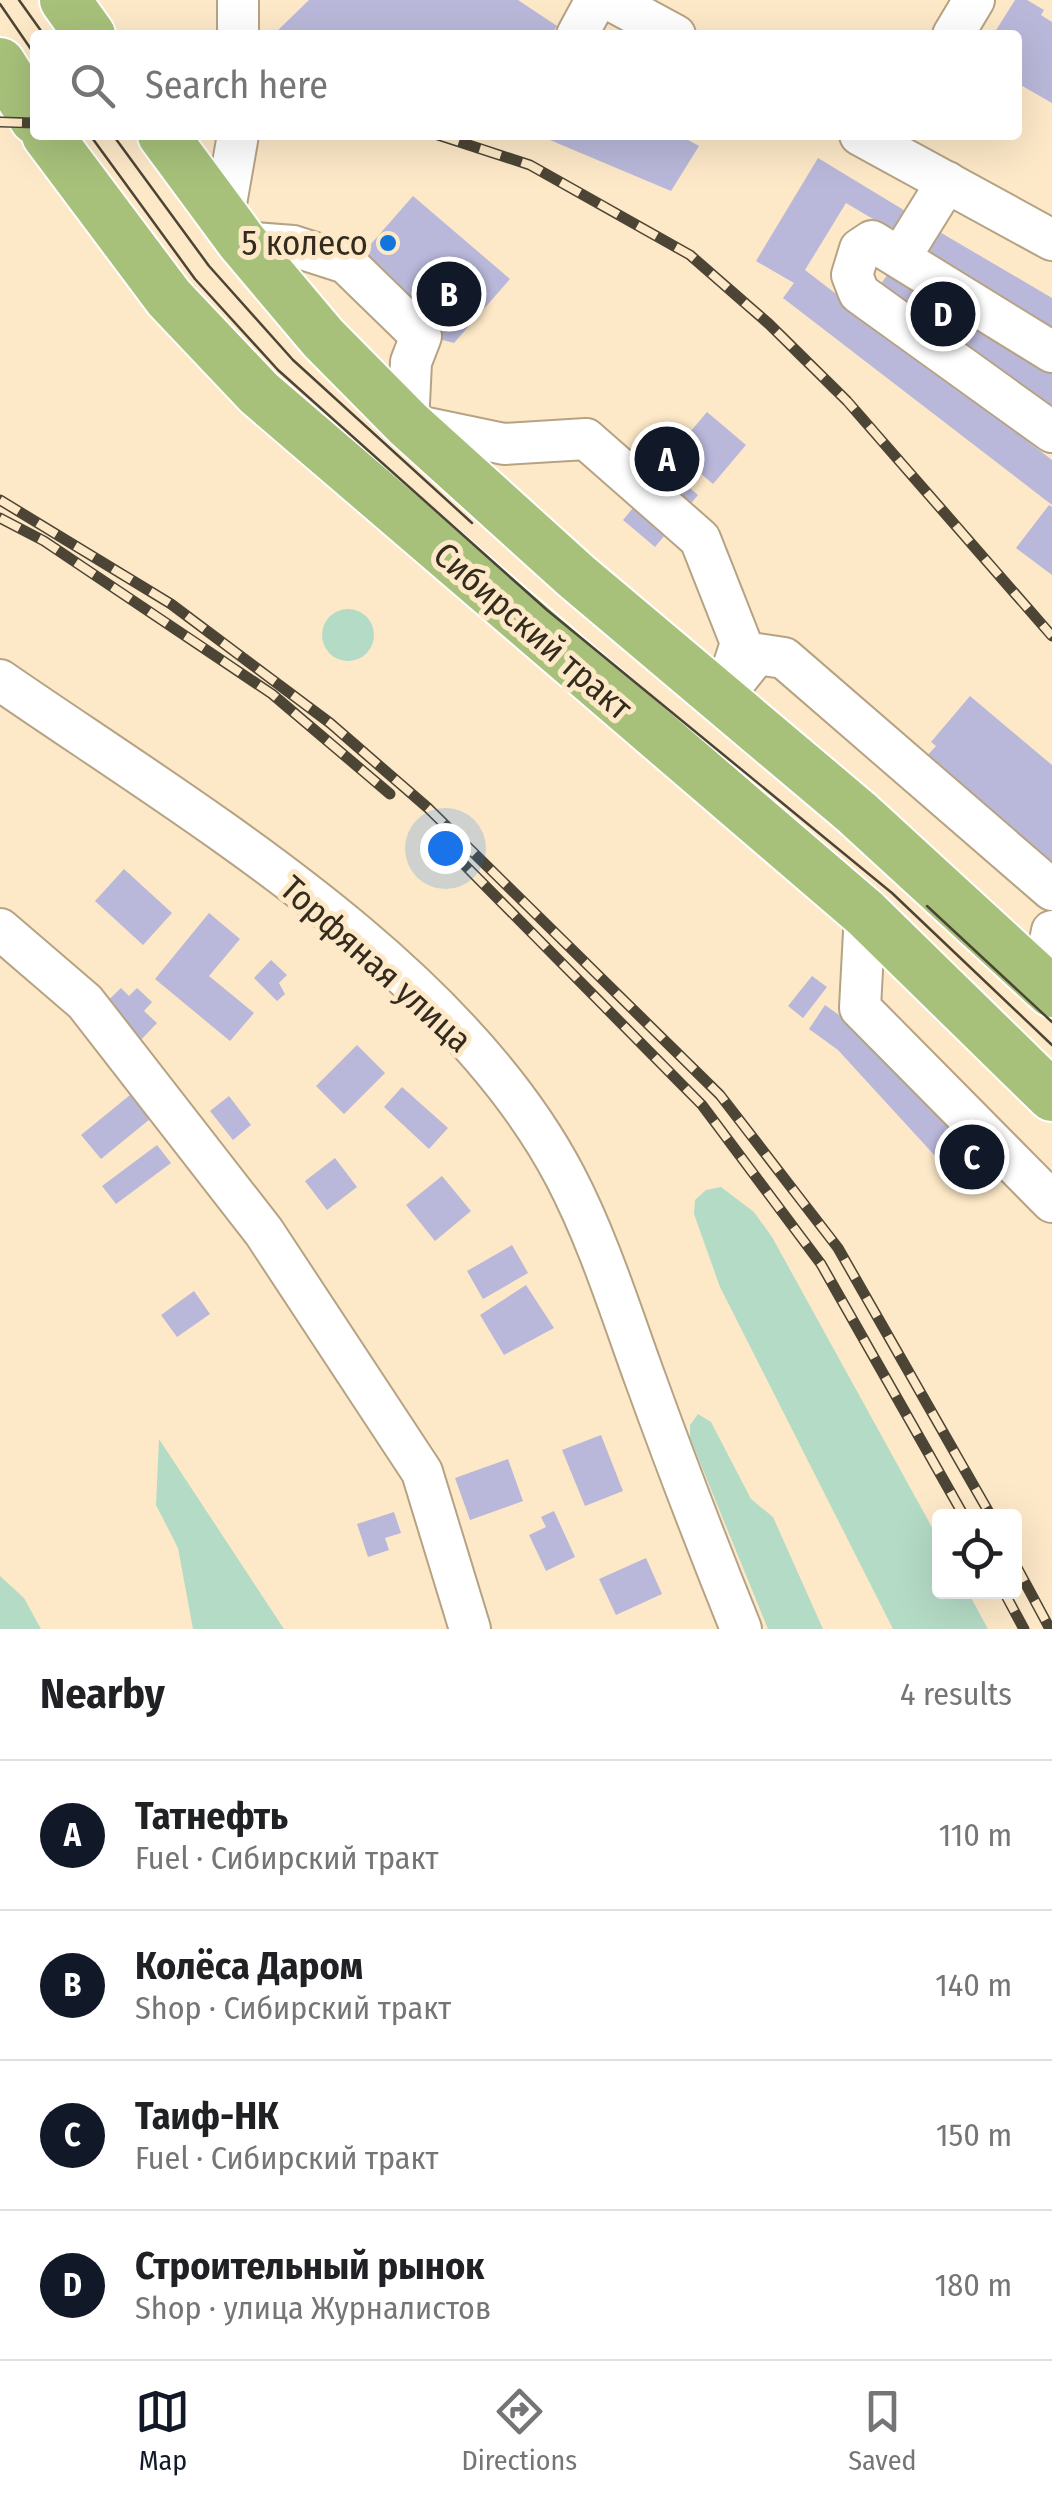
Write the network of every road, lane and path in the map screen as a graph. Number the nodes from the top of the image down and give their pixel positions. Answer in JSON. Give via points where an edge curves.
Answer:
{"nodes":[{"id":1,"x":65,"y":0,"type":"edge"},
{"id":2,"x":238,"y":0,"type":"edge"},
{"id":3,"x":596,"y":0,"type":"edge"},
{"id":4,"x":610,"y":0,"type":"edge"},
{"id":5,"x":974,"y":0,"type":"edge"},
{"id":6,"x":86,"y":30,"type":"edge"},
{"id":7,"x":238,"y":30,"type":"edge"},
{"id":8,"x":580,"y":30,"type":"edge"},
{"id":9,"x":666,"y":30,"type":"edge"},
{"id":10,"x":957,"y":30,"type":"edge"},
{"id":11,"x":0,"y":63,"type":"edge"},
{"id":12,"x":30,"y":110,"type":"edge"},
{"id":13,"x":51,"y":140,"type":"edge"},
{"id":14,"x":167,"y":140,"type":"edge"},
{"id":15,"x":238,"y":140,"type":"edge"},
{"id":16,"x":880,"y":140,"type":"edge"},
{"id":17,"x":947,"y":182,"type":"junction"},
{"id":18,"x":233,"y":228,"type":"junction"},
{"id":19,"x":1052,"y":240,"type":"edge"},
{"id":20,"x":901,"y":256,"type":"junction"},
{"id":21,"x":1052,"y":352,"type":"edge"},
{"id":22,"x":408,"y":424,"type":"junction"},
{"id":23,"x":1052,"y":432,"type":"edge"},
{"id":24,"x":0,"y":680,"type":"edge"},
{"id":25,"x":722,"y":701,"type":"junction"},
{"id":26,"x":1052,"y":890,"type":"edge"},
{"id":27,"x":865,"y":913,"type":"junction"},
{"id":28,"x":0,"y":929,"type":"edge"},
{"id":29,"x":1052,"y":931,"type":"edge"},
{"id":30,"x":1047,"y":986,"type":"edge"},
{"id":31,"x":1052,"y":1096,"type":"edge"},
{"id":32,"x":1052,"y":1202,"type":"edge"},
{"id":33,"x":470,"y":1629,"type":"edge"},
{"id":34,"x":741,"y":1629,"type":"edge"}],
"edges":[{"from":1,"to":6,"type":"main road"},
{"from":2,"to":7,"type":"street"},
{"from":3,"to":8,"type":"street"},
{"from":4,"to":9,"type":"street"},
{"from":5,"to":10,"type":"street"},
{"from":11,"to":12,"type":"main road"},
{"from":13,"to":27,"type":"main road","name":"Сибирский тракт","via":[[169,298],[259,393]]},
{"from":14,"to":18,"type":"main road","name":"Сибирский тракт"},
{"from":15,"to":18,"type":"street"},
{"from":16,"to":17,"type":"street"},
{"from":17,"to":19,"type":"street"},
{"from":17,"to":20,"type":"street"},
{"from":18,"to":22,"type":"main road","name":"Сибирский тракт","via":[[323,338]]},
{"from":18,"to":22,"type":"street","via":[[346,263],[421,336],[412,362]]},
{"from":20,"to":21,"type":"street"},
{"from":20,"to":23,"type":"street","via":[[872,241],[860,249],[852,275],[859,294]]},
{"from":22,"to":25,"type":"main road","name":"Сибирский тракт"},
{"from":22,"to":25,"type":"street","via":[[504,444],[586,439],[700,539],[740,643]]},
{"from":24,"to":34,"type":"street","name":"Торфяная улица","via":[[188,807],[353,935],[495,1072],[565,1176],[603,1262]]},
{"from":25,"to":26,"type":"street","via":[[748,660],[757,654],[784,658]]},
{"from":25,"to":30,"type":"main road","name":"Сибирский тракт"},
{"from":27,"to":31,"type":"main road","name":"Сибирский тракт"},
{"from":27,"to":32,"type":"street","via":[[860,1008]]},
{"from":28,"to":33,"type":"street","via":[[85,1002],[264,1232],[422,1472]]},
{"from":29,"to":30,"type":"street"}]}
